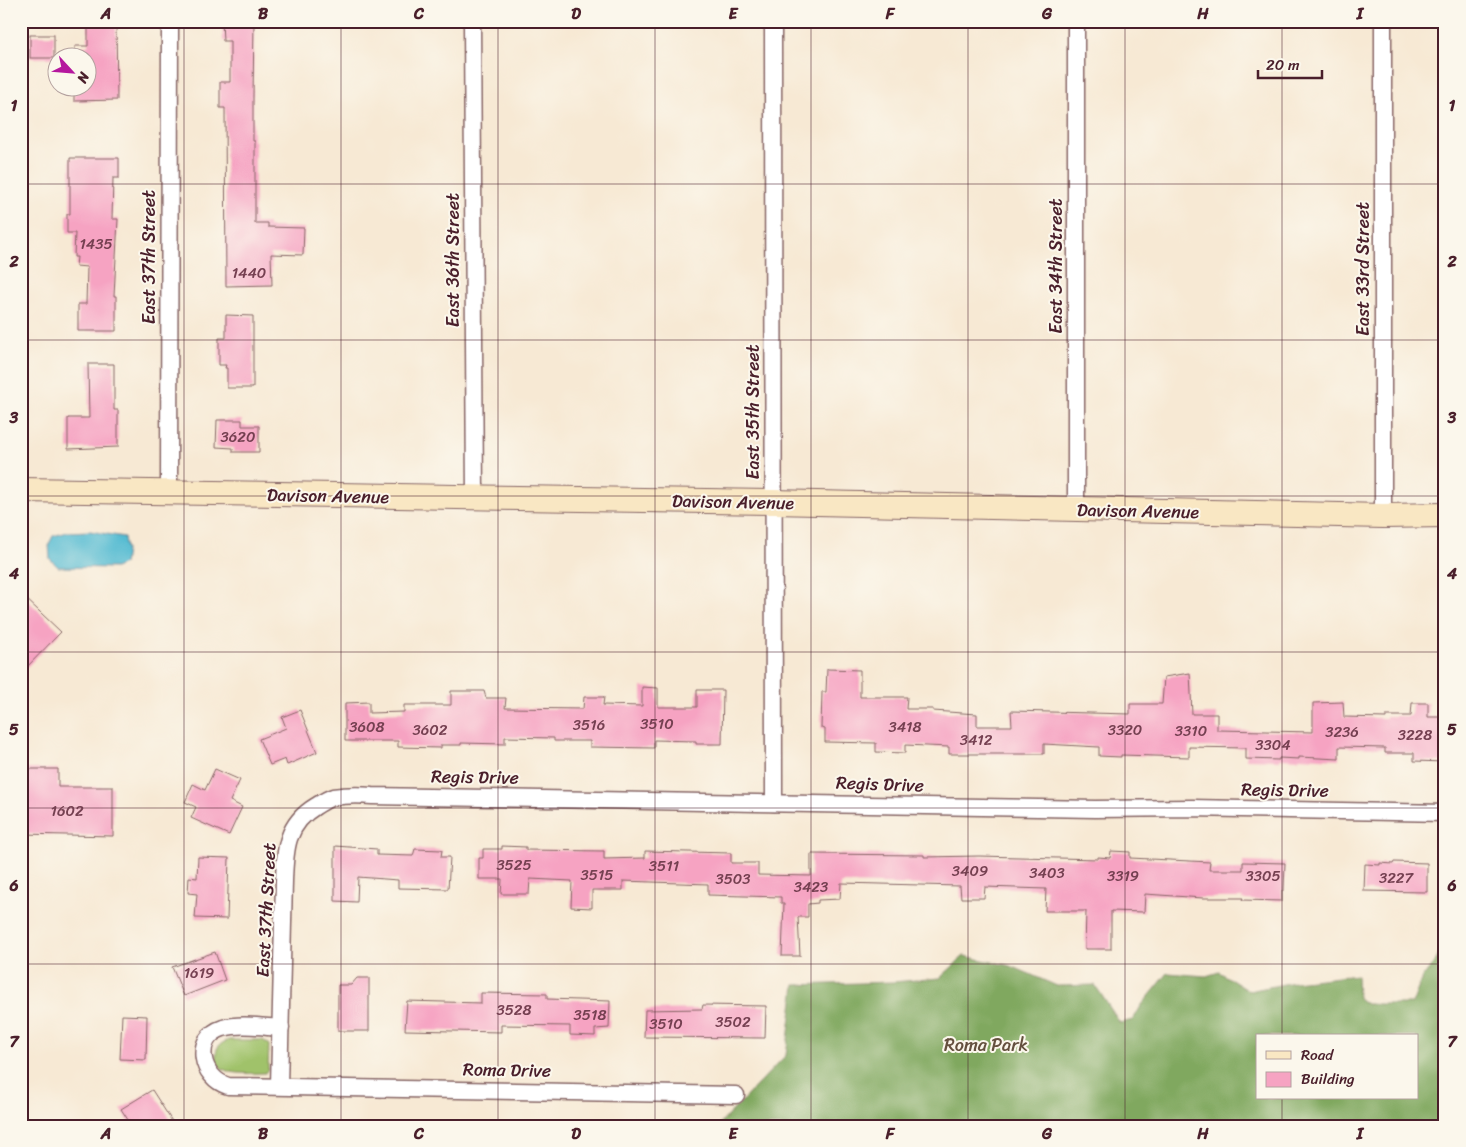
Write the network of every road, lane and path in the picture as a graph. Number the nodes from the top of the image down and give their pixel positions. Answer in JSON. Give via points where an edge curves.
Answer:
{"nodes":[{"id":1,"x":170,"y":21,"type":"edge"},
{"id":2,"x":472,"y":21,"type":"edge"},
{"id":3,"x":773,"y":21,"type":"edge"},
{"id":4,"x":1076,"y":21,"type":"edge"},
{"id":5,"x":1383,"y":21,"type":"edge"},
{"id":6,"x":21,"y":490,"type":"edge"},
{"id":7,"x":169,"y":493,"type":"junction"},
{"id":8,"x":475,"y":498,"type":"junction"},
{"id":9,"x":773,"y":502,"type":"junction"},
{"id":10,"x":1076,"y":510,"type":"junction"},
{"id":11,"x":1445,"y":515,"type":"edge"},
{"id":12,"x":1383,"y":516,"type":"junction"},
{"id":13,"x":774,"y":803,"type":"junction"},
{"id":14,"x":317,"y":805,"type":"joint"},
{"id":15,"x":1445,"y":813,"type":"edge"},
{"id":16,"x":281,"y":1028,"type":"junction"},
{"id":17,"x":279,"y":1086,"type":"junction"},
{"id":18,"x":736,"y":1095,"type":"dead end"}],
"edges":[{"from":1,"to":7,"type":"street","name":"East 37th Street"},
{"from":2,"to":8,"type":"street","name":"East 36th Street"},
{"from":3,"to":9,"type":"street","name":"East 35th Street"},
{"from":4,"to":10,"type":"street","name":"East 34th Street"},
{"from":5,"to":12,"type":"street","name":"East 33rd Street"},
{"from":6,"to":7,"type":"street","name":"Davison Avenue"},
{"from":7,"to":8,"type":"street","name":"Davison Avenue"},
{"from":8,"to":9,"type":"street","name":"Davison Avenue"},
{"from":9,"to":10,"type":"street","name":"Davison Avenue"},
{"from":9,"to":13,"type":"street","name":"East 35th Street"},
{"from":10,"to":12,"type":"street","name":"Davison Avenue"},
{"from":11,"to":12,"type":"street","name":"Davison Avenue"},
{"from":13,"to":14,"type":"street","name":"Regis Drive","via":[[348,795],[332,797]]},
{"from":13,"to":15,"type":"street","name":"Regis Drive"},
{"from":14,"to":16,"type":"street","name":"East 37th Street","via":[[302,816],[288,838]]},
{"from":16,"to":17,"type":"street","name":"East 37th Street"},
{"from":16,"to":17,"type":"street","via":[[222,1029],[206,1042],[203,1059],[210,1074],[222,1084]]},
{"from":17,"to":18,"type":"street","name":"Roma Drive"}]}
